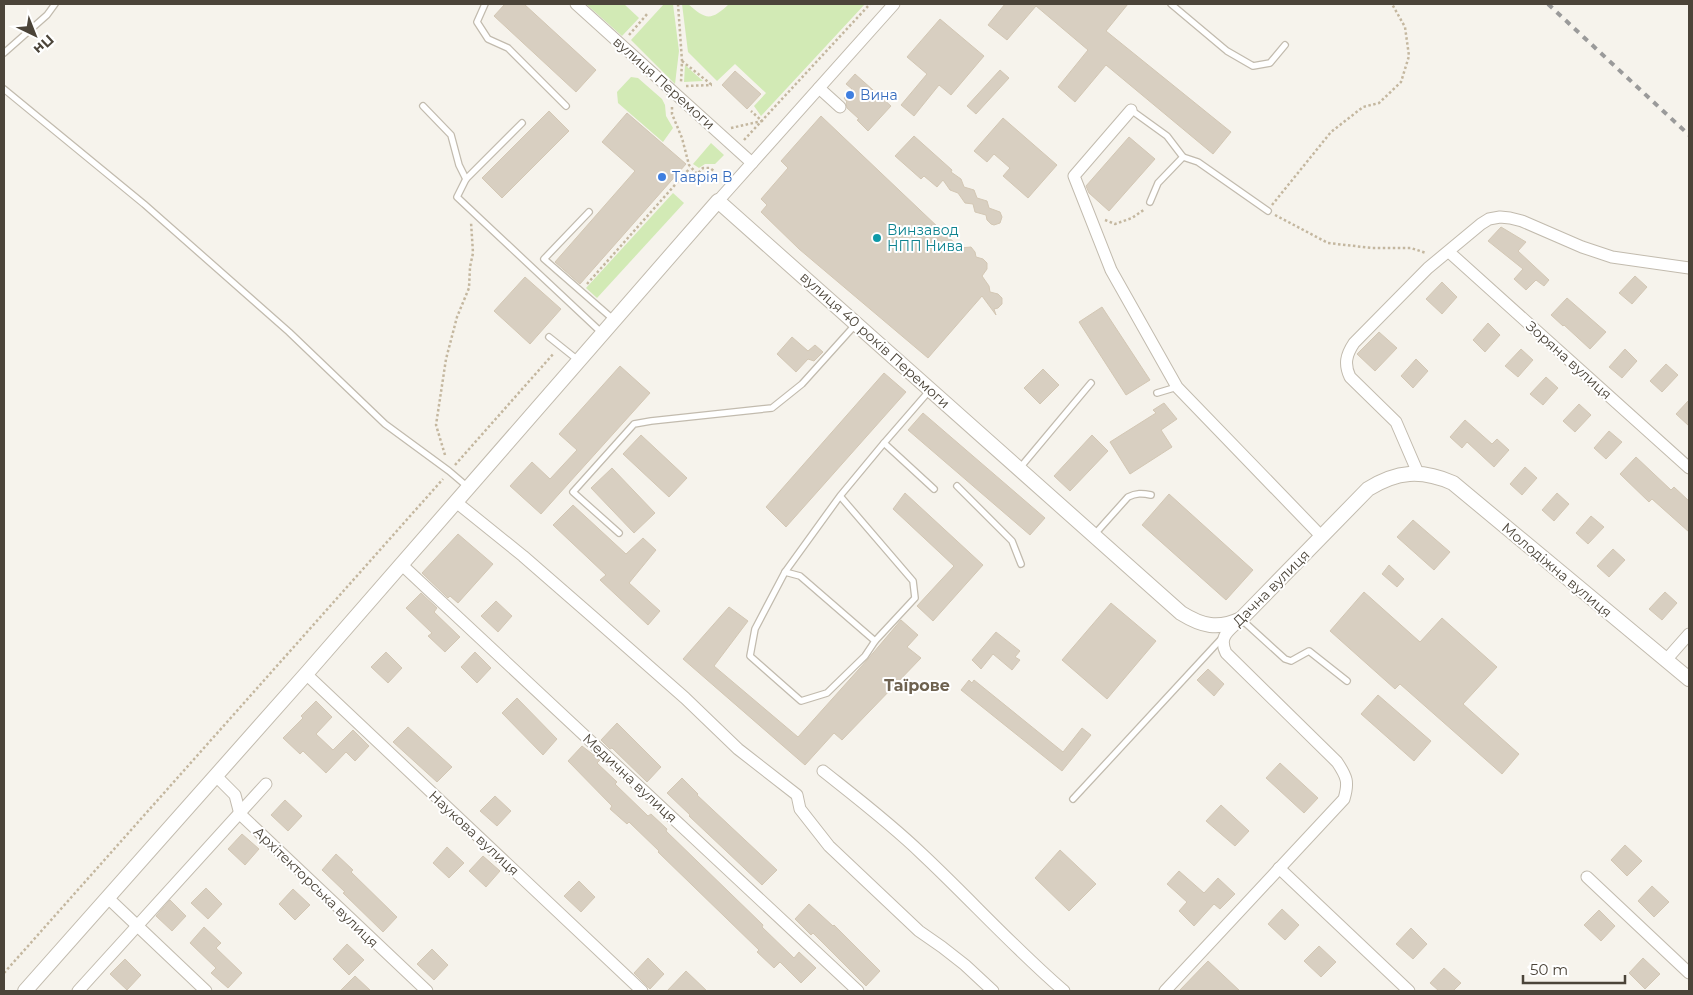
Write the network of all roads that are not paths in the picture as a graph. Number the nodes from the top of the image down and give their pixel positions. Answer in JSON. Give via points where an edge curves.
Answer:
{"nodes":[{"id":1,"x":55,"y":4,"type":"edge"},
{"id":2,"x":485,"y":4,"type":"edge"},
{"id":3,"x":576,"y":4,"type":"edge"},
{"id":4,"x":894,"y":4,"type":"edge"},
{"id":5,"x":1171,"y":4,"type":"edge"},
{"id":6,"x":1285,"y":45,"type":"dead end"},
{"id":7,"x":4,"y":53,"type":"edge"},
{"id":8,"x":819,"y":88,"type":"junction"},
{"id":9,"x":4,"y":89,"type":"edge"},
{"id":10,"x":423,"y":106,"type":"dead end"},
{"id":11,"x":566,"y":106,"type":"dead end"},
{"id":12,"x":840,"y":107,"type":"dead end"},
{"id":13,"x":1131,"y":110,"type":"joint"},
{"id":14,"x":522,"y":123,"type":"dead end"},
{"id":15,"x":1182,"y":157,"type":"junction"},
{"id":16,"x":752,"y":163,"type":"junction"},
{"id":17,"x":466,"y":179,"type":"junction"},
{"id":18,"x":718,"y":201,"type":"junction"},
{"id":19,"x":1150,"y":202,"type":"road end"},
{"id":20,"x":1268,"y":211,"type":"road end"},
{"id":21,"x":589,"y":212,"type":"dead end"},
{"id":22,"x":1449,"y":252,"type":"junction"},
{"id":23,"x":1689,"y":268,"type":"edge"},
{"id":24,"x":614,"y":320,"type":"junction"},
{"id":25,"x":856,"y":324,"type":"junction"},
{"id":26,"x":602,"y":334,"type":"junction"},
{"id":27,"x":549,"y":337,"type":"dead end"},
{"id":28,"x":579,"y":361,"type":"junction"},
{"id":29,"x":1091,"y":383,"type":"dead end"},
{"id":30,"x":1177,"y":387,"type":"junction"},
{"id":31,"x":930,"y":390,"type":"junction"},
{"id":32,"x":1157,"y":393,"type":"dead end"},
{"id":33,"x":884,"y":443,"type":"junction"},
{"id":34,"x":1689,"y":468,"type":"edge"},
{"id":35,"x":1019,"y":469,"type":"junction"},
{"id":36,"x":1418,"y":473,"type":"junction"},
{"id":37,"x":957,"y":486,"type":"dead end"},
{"id":38,"x":469,"y":488,"type":"junction"},
{"id":39,"x":934,"y":489,"type":"dead end"},
{"id":40,"x":1151,"y":495,"type":"dead end"},
{"id":41,"x":840,"y":496,"type":"junction"},
{"id":42,"x":456,"y":502,"type":"junction"},
{"id":43,"x":619,"y":533,"type":"dead end"},
{"id":44,"x":1094,"y":535,"type":"junction"},
{"id":45,"x":1322,"y":537,"type":"junction"},
{"id":46,"x":1021,"y":564,"type":"dead end"},
{"id":47,"x":402,"y":565,"type":"junction"},
{"id":48,"x":785,"y":572,"type":"junction"},
{"id":49,"x":1241,"y":618,"type":"junction"},
{"id":50,"x":1689,"y":634,"type":"edge"},
{"id":51,"x":1224,"y":636,"type":"junction"},
{"id":52,"x":875,"y":641,"type":"junction"},
{"id":53,"x":1666,"y":660,"type":"junction"},
{"id":54,"x":306,"y":674,"type":"junction"},
{"id":55,"x":1689,"y":679,"type":"edge"},
{"id":56,"x":1347,"y":681,"type":"dead end"},
{"id":57,"x":823,"y":771,"type":"dead end"},
{"id":58,"x":216,"y":776,"type":"junction"},
{"id":59,"x":266,"y":784,"type":"dead end"},
{"id":60,"x":1072,"y":799,"type":"dead end"},
{"id":61,"x":240,"y":814,"type":"junction"},
{"id":62,"x":1279,"y":868,"type":"junction"},
{"id":63,"x":1588,"y":877,"type":"dead end"},
{"id":64,"x":108,"y":898,"type":"junction"},
{"id":65,"x":138,"y":926,"type":"junction"},
{"id":66,"x":1689,"y":973,"type":"edge"},
{"id":67,"x":988,"y":989,"type":"edge"},
{"id":68,"x":25,"y":991,"type":"edge"},
{"id":69,"x":78,"y":991,"type":"edge"},
{"id":70,"x":206,"y":991,"type":"edge"},
{"id":71,"x":427,"y":991,"type":"edge"},
{"id":72,"x":642,"y":991,"type":"edge"},
{"id":73,"x":858,"y":991,"type":"edge"},
{"id":74,"x":1064,"y":991,"type":"edge"},
{"id":75,"x":1164,"y":991,"type":"edge"},
{"id":76,"x":1409,"y":991,"type":"edge"}],
"edges":[{"from":1,"to":7,"type":"lane"},
{"from":2,"to":11,"type":"lane","via":[[476,22],[488,39],[508,48]]},
{"from":3,"to":16,"type":"street","name":"вулиця Перемоги"},
{"from":4,"to":8,"type":"street"},
{"from":5,"to":6,"type":"lane","via":[[1227,51],[1253,66],[1270,63]]},
{"from":8,"to":12,"type":"street"},
{"from":8,"to":16,"type":"street"},
{"from":9,"to":38,"type":"lane","via":[[144,204],[290,332],[385,424]]},
{"from":10,"to":17,"type":"lane","via":[[451,135]]},
{"from":13,"to":15,"type":"lane","via":[[1167,136]]},
{"from":13,"to":30,"type":"street","via":[[1074,176],[1111,270]]},
{"from":14,"to":17,"type":"lane"},
{"from":15,"to":19,"type":"lane","via":[[1158,184]]},
{"from":15,"to":20,"type":"lane","via":[[1198,162]]},
{"from":16,"to":18,"type":"street"},
{"from":17,"to":26,"type":"lane","via":[[457,197]]},
{"from":18,"to":24,"type":"street"},
{"from":18,"to":25,"type":"street","name":"вулиця 40 років Перемоги"},
{"from":21,"to":24,"type":"lane","via":[[544,258]]},
{"from":22,"to":23,"type":"street","via":[[1480,224],[1500,216],[1522,221],[1612,257]]},
{"from":22,"to":34,"type":"street","name":"Зоряна вулиця"},
{"from":22,"to":36,"type":"street","via":[[1428,268],[1354,343],[1346,360],[1350,377],[1396,422]]},
{"from":24,"to":26,"type":"street"},
{"from":25,"to":31,"type":"street","name":"вулиця 40 років Перемоги"},
{"from":25,"to":43,"type":"lane","via":[[802,384],[772,408],[634,424],[573,492]]},
{"from":26,"to":28,"type":"street"},
{"from":27,"to":28,"type":"lane"},
{"from":28,"to":38,"type":"street"},
{"from":29,"to":35,"type":"lane"},
{"from":30,"to":32,"type":"lane"},
{"from":30,"to":45,"type":"street"},
{"from":31,"to":33,"type":"lane"},
{"from":31,"to":35,"type":"street","name":"вулиця 40 років Перемоги"},
{"from":33,"to":39,"type":"lane"},
{"from":33,"to":41,"type":"lane"},
{"from":35,"to":44,"type":"street","name":"вулиця 40 років Перемоги"},
{"from":36,"to":45,"type":"street","name":"Дачна вулиця","via":[[1400,474],[1368,489]]},
{"from":36,"to":53,"type":"street","name":"Молодіжна вулиця","via":[[1452,483]]},
{"from":37,"to":46,"type":"lane","via":[[1012,541]]},
{"from":38,"to":42,"type":"street"},
{"from":40,"to":44,"type":"lane","via":[[1142,493],[1128,497]]},
{"from":41,"to":48,"type":"lane"},
{"from":41,"to":52,"type":"lane","via":[[913,581],[915,598]]},
{"from":42,"to":47,"type":"street"},
{"from":42,"to":67,"type":"street","via":[[523,556],[685,698],[738,749],[797,795],[800,809],[829,846],[919,932],[942,946]]},
{"from":44,"to":49,"type":"street","name":"вулиця 40 років Перемоги","via":[[1192,620],[1220,626]]},
{"from":45,"to":49,"type":"street","name":"Дачна вулиця"},
{"from":47,"to":54,"type":"street"},
{"from":47,"to":73,"type":"street","name":"Медична вулиця"},
{"from":48,"to":52,"type":"lane","via":[[800,576]]},
{"from":48,"to":52,"type":"lane","via":[[755,629],[750,656],[800,700],[828,693],[865,656]]},
{"from":49,"to":51,"type":"street","name":"Дачна вулиця"},
{"from":49,"to":56,"type":"lane","via":[[1285,659],[1291,661],[1309,651]]},
{"from":50,"to":53,"type":"street"},
{"from":51,"to":60,"type":"lane"},
{"from":51,"to":62,"type":"street","name":"Дачна вулиця","via":[[1226,653],[1345,773],[1348,786],[1344,799]]},
{"from":53,"to":55,"type":"street","name":"Молодіжна вулиця"},
{"from":54,"to":58,"type":"street"},
{"from":54,"to":72,"type":"street","name":"Наукова вулиця"},
{"from":57,"to":74,"type":"street","via":[[915,848]]},
{"from":58,"to":61,"type":"street","name":"Архітекторська вулиця","via":[[234,795]]},
{"from":58,"to":64,"type":"street"},
{"from":59,"to":61,"type":"street"},
{"from":61,"to":65,"type":"street"},
{"from":61,"to":71,"type":"street","name":"Архітекторська вулиця"},
{"from":62,"to":75,"type":"street","name":"Дачна вулиця"},
{"from":62,"to":76,"type":"street"},
{"from":63,"to":66,"type":"street"},
{"from":64,"to":65,"type":"street"},
{"from":64,"to":68,"type":"street"},
{"from":65,"to":69,"type":"street"},
{"from":65,"to":70,"type":"street"}]}
